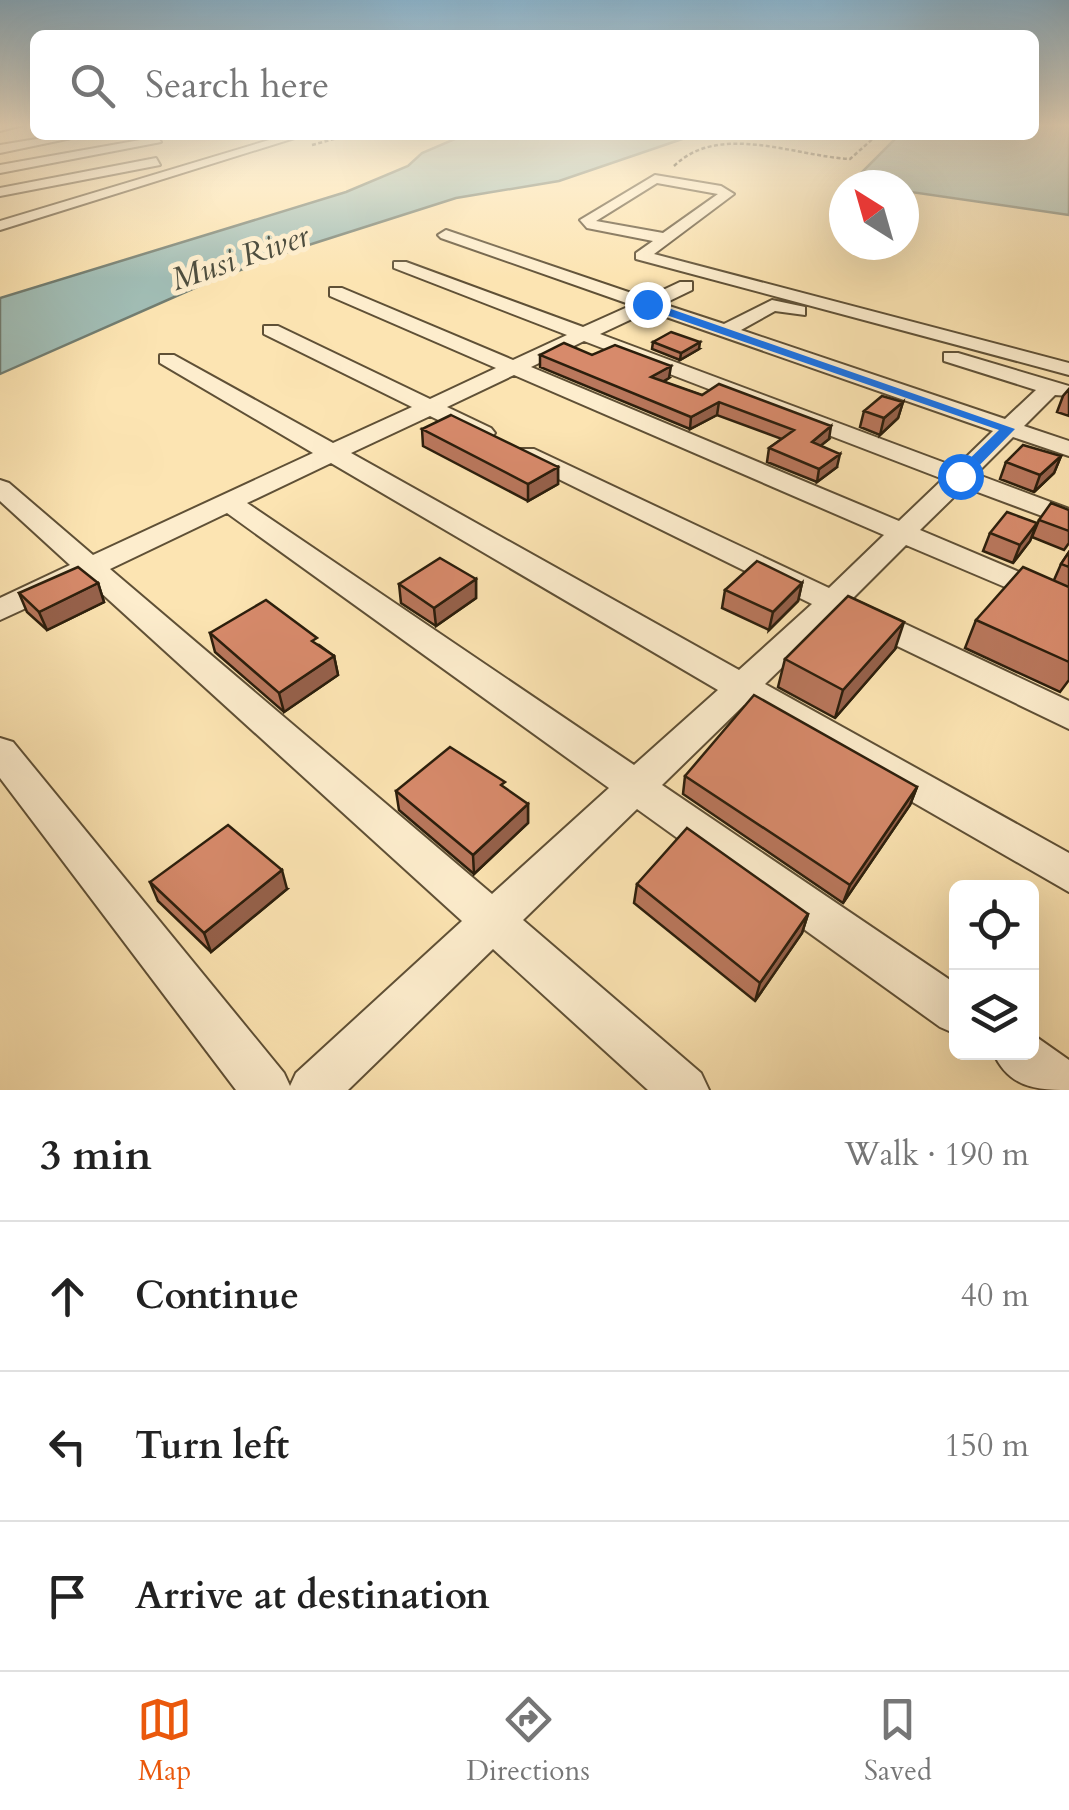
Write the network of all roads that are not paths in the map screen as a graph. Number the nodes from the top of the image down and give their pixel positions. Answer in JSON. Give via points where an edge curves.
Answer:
{"nodes":[{"id":1,"x":64,"y":176,"type":"edge"},
{"id":2,"x":104,"y":176,"type":"edge"},
{"id":3,"x":164,"y":176,"type":"edge"},
{"id":4,"x":0,"y":192,"type":"edge"},
{"id":5,"x":0,"y":218,"type":"edge"},
{"id":6,"x":0,"y":226,"type":"edge"},
{"id":7,"x":446,"y":235,"type":"dead end"},
{"id":8,"x":664,"y":238,"type":"junction"},
{"id":9,"x":400,"y":264,"type":"dead end"},
{"id":10,"x":686,"y":286,"type":"dead end"},
{"id":11,"x":336,"y":292,"type":"dead end"},
{"id":12,"x":647,"y":304,"type":"junction"},
{"id":13,"x":271,"y":330,"type":"dead end"},
{"id":14,"x":724,"y":331,"type":"junction"},
{"id":15,"x":587,"y":332,"type":"junction"},
{"id":16,"x":167,"y":359,"type":"dead end"},
{"id":17,"x":514,"y":367,"type":"junction"},
{"id":18,"x":1063,"y":383,"type":"edge"},
{"id":19,"x":430,"y":407,"type":"junction"},
{"id":20,"x":1008,"y":429,"type":"junction"},
{"id":21,"x":1069,"y":449,"type":"edge"},
{"id":22,"x":331,"y":454,"type":"junction"},
{"id":23,"x":960,"y":476,"type":"junction"},
{"id":24,"x":0,"y":488,"type":"edge"},
{"id":25,"x":228,"y":502,"type":"junction"},
{"id":26,"x":1069,"y":518,"type":"edge"},
{"id":27,"x":904,"y":532,"type":"junction"},
{"id":28,"x":90,"y":568,"type":"junction"},
{"id":29,"x":832,"y":602,"type":"junction"},
{"id":30,"x":1069,"y":604,"type":"edge"},
{"id":31,"x":0,"y":610,"type":"edge"},
{"id":32,"x":743,"y":686,"type":"junction"},
{"id":33,"x":1069,"y":716,"type":"edge"},
{"id":34,"x":0,"y":752,"type":"edge"},
{"id":35,"x":635,"y":787,"type":"junction"},
{"id":36,"x":1069,"y":874,"type":"edge"},
{"id":37,"x":492,"y":922,"type":"junction"},
{"id":38,"x":949,"y":1006,"type":"edge"},
{"id":39,"x":1028,"y":1060,"type":"edge"},
{"id":40,"x":1069,"y":1089,"type":"edge"},
{"id":41,"x":267,"y":1090,"type":"edge"},
{"id":42,"x":313,"y":1090,"type":"edge"},
{"id":43,"x":684,"y":1090,"type":"edge"}],
"edges":[{"from":1,"to":4,"type":"street"},
{"from":2,"to":5,"type":"street"},
{"from":3,"to":6,"type":"street"},
{"from":7,"to":12,"type":"street"},
{"from":8,"to":8,"type":"street","via":[[726,194],[655,179],[587,222]]},
{"from":8,"to":18,"type":"street","via":[[642,256]]},
{"from":9,"to":15,"type":"street"},
{"from":10,"to":12,"type":"street"},
{"from":11,"to":17,"type":"street"},
{"from":12,"to":14,"type":"street"},
{"from":12,"to":15,"type":"street"},
{"from":13,"to":19,"type":"street"},
{"from":14,"to":18,"type":"street","via":[[781,306]]},
{"from":14,"to":20,"type":"street"},
{"from":15,"to":17,"type":"street"},
{"from":15,"to":23,"type":"street"},
{"from":16,"to":22,"type":"street"},
{"from":17,"to":19,"type":"street"},
{"from":17,"to":27,"type":"street"},
{"from":18,"to":20,"type":"street"},
{"from":19,"to":22,"type":"street"},
{"from":19,"to":29,"type":"street"},
{"from":20,"to":21,"type":"street"},
{"from":20,"to":23,"type":"street"},
{"from":22,"to":25,"type":"street"},
{"from":22,"to":32,"type":"street"},
{"from":23,"to":26,"type":"street"},
{"from":23,"to":27,"type":"street"},
{"from":24,"to":28,"type":"street"},
{"from":25,"to":28,"type":"street"},
{"from":25,"to":35,"type":"street"},
{"from":27,"to":29,"type":"street"},
{"from":27,"to":30,"type":"street"},
{"from":28,"to":31,"type":"street"},
{"from":28,"to":37,"type":"street"},
{"from":29,"to":32,"type":"street"},
{"from":29,"to":33,"type":"street"},
{"from":32,"to":35,"type":"street"},
{"from":32,"to":36,"type":"street"},
{"from":34,"to":41,"type":"street"},
{"from":35,"to":37,"type":"street"},
{"from":35,"to":38,"type":"street"},
{"from":37,"to":42,"type":"street"},
{"from":37,"to":43,"type":"street"},
{"from":39,"to":40,"type":"street"}]}
